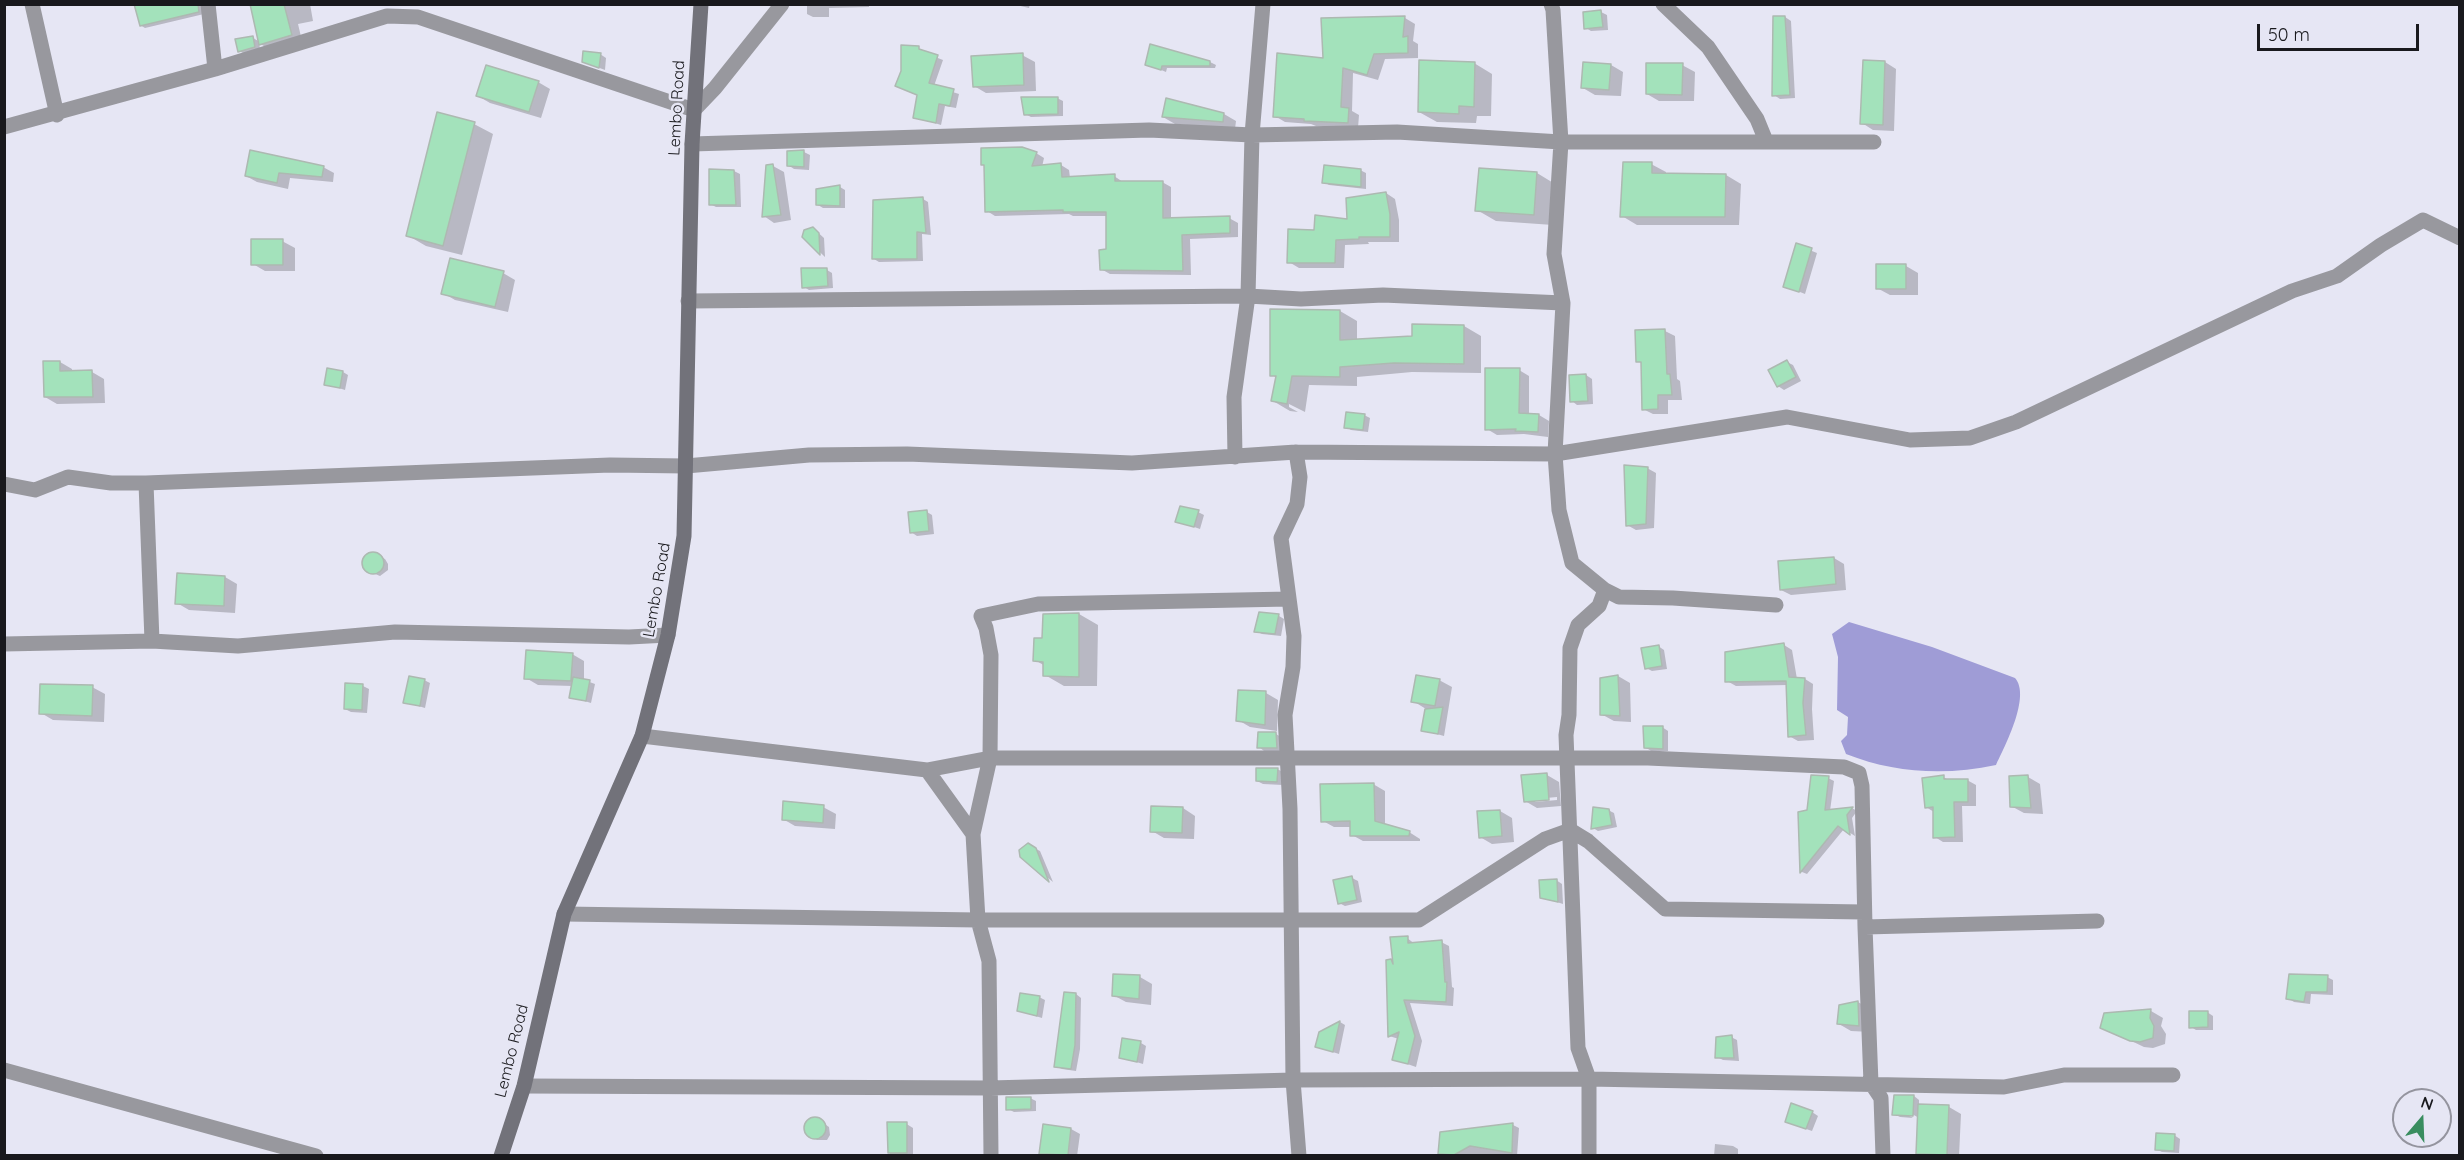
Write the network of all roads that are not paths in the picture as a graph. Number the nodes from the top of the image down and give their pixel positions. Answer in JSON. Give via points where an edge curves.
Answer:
{"nodes":[{"id":1,"x":32,"y":4,"type":"edge"},
{"id":2,"x":208,"y":4,"type":"edge"},
{"id":3,"x":701,"y":4,"type":"edge"},
{"id":4,"x":782,"y":4,"type":"edge"},
{"id":5,"x":1263,"y":4,"type":"edge"},
{"id":6,"x":1551,"y":4,"type":"edge"},
{"id":7,"x":1663,"y":4,"type":"edge"},
{"id":8,"x":215,"y":69,"type":"junction"},
{"id":9,"x":694,"y":110,"type":"junction"},
{"id":10,"x":57,"y":115,"type":"junction"},
{"id":11,"x":4,"y":127,"type":"edge"},
{"id":12,"x":1252,"y":135,"type":"junction"},
{"id":13,"x":1766,"y":141,"type":"junction"},
{"id":14,"x":1561,"y":142,"type":"junction"},
{"id":15,"x":1874,"y":142,"type":"dead end"},
{"id":16,"x":692,"y":144,"type":"junction"},
{"id":17,"x":2460,"y":238,"type":"edge"},
{"id":18,"x":1248,"y":296,"type":"junction"},
{"id":19,"x":688,"y":301,"type":"junction"},
{"id":20,"x":1563,"y":303,"type":"junction"},
{"id":21,"x":1296,"y":452,"type":"junction"},
{"id":22,"x":1555,"y":454,"type":"junction"},
{"id":23,"x":1235,"y":457,"type":"junction"},
{"id":24,"x":686,"y":466,"type":"junction"},
{"id":25,"x":146,"y":483,"type":"junction"},
{"id":26,"x":4,"y":484,"type":"edge"},
{"id":27,"x":1605,"y":590,"type":"junction"},
{"id":28,"x":1289,"y":599,"type":"junction"},
{"id":29,"x":1776,"y":605,"type":"dead end"},
{"id":30,"x":668,"y":635,"type":"junction"},
{"id":31,"x":152,"y":641,"type":"junction"},
{"id":32,"x":4,"y":644,"type":"edge"},
{"id":33,"x":642,"y":736,"type":"junction"},
{"id":34,"x":990,"y":758,"type":"junction"},
{"id":35,"x":1566,"y":758,"type":"junction"},
{"id":36,"x":1288,"y":759,"type":"junction"},
{"id":37,"x":927,"y":770,"type":"junction"},
{"id":38,"x":1570,"y":830,"type":"junction"},
{"id":39,"x":973,"y":834,"type":"junction"},
{"id":40,"x":564,"y":914,"type":"junction"},
{"id":41,"x":1864,"y":919,"type":"junction"},
{"id":42,"x":978,"y":920,"type":"junction"},
{"id":43,"x":1290,"y":920,"type":"junction"},
{"id":44,"x":2097,"y":921,"type":"dead end"},
{"id":45,"x":4,"y":1070,"type":"edge"},
{"id":46,"x":2173,"y":1075,"type":"dead end"},
{"id":47,"x":1589,"y":1079,"type":"junction"},
{"id":48,"x":1293,"y":1080,"type":"junction"},
{"id":49,"x":1871,"y":1083,"type":"junction"},
{"id":50,"x":524,"y":1086,"type":"junction"},
{"id":51,"x":990,"y":1088,"type":"junction"},
{"id":52,"x":268,"y":1142,"type":"junction"},
{"id":53,"x":258,"y":1155,"type":"edge"},
{"id":54,"x":316,"y":1155,"type":"edge"},
{"id":55,"x":501,"y":1155,"type":"edge"},
{"id":56,"x":992,"y":1155,"type":"edge"},
{"id":57,"x":1299,"y":1155,"type":"edge"},
{"id":58,"x":1589,"y":1155,"type":"edge"},
{"id":59,"x":1883,"y":1155,"type":"edge"}],
"edges":[{"from":1,"to":10,"type":"street"},
{"from":2,"to":8,"type":"street"},
{"from":3,"to":9,"type":"street","name":"Lembo Road"},
{"from":4,"to":9,"type":"street"},
{"from":5,"to":12,"type":"street"},
{"from":6,"to":14,"type":"street"},
{"from":7,"to":13,"type":"street","via":[[1708,47],[1757,119]]},
{"from":8,"to":9,"type":"street","via":[[387,16],[418,17]]},
{"from":8,"to":10,"type":"street"},
{"from":9,"to":16,"type":"street","name":"Lembo Road"},
{"from":10,"to":11,"type":"street"},
{"from":12,"to":14,"type":"street","via":[[1396,132]]},
{"from":12,"to":16,"type":"street","via":[[1149,130]]},
{"from":12,"to":18,"type":"street"},
{"from":13,"to":14,"type":"street"},
{"from":13,"to":15,"type":"street"},
{"from":14,"to":20,"type":"street","via":[[1554,254]]},
{"from":16,"to":19,"type":"street","name":"Lembo Road"},
{"from":17,"to":22,"type":"street","via":[[2423,220],[2337,276],[2292,291],[2016,422],[1970,438],[1910,440],[1787,417]]},
{"from":18,"to":19,"type":"street"},
{"from":18,"to":20,"type":"street","via":[[1301,299],[1383,295]]},
{"from":18,"to":23,"type":"street","via":[[1234,397]]},
{"from":19,"to":24,"type":"street","name":"Lembo Road"},
{"from":20,"to":22,"type":"street"},
{"from":21,"to":22,"type":"street"},
{"from":21,"to":23,"type":"street"},
{"from":21,"to":28,"type":"street","via":[[1300,477],[1297,504],[1281,538]]},
{"from":22,"to":27,"type":"street","via":[[1558,510],[1572,563]]},
{"from":23,"to":24,"type":"street","via":[[1132,463],[906,454],[808,455]]},
{"from":24,"to":25,"type":"street","via":[[599,465]]},
{"from":24,"to":30,"type":"street","name":"Lembo Road","via":[[684,536]]},
{"from":25,"to":26,"type":"street","via":[[68,477],[35,490]]},
{"from":25,"to":31,"type":"street"},
{"from":27,"to":29,"type":"street","via":[[1619,597]]},
{"from":27,"to":35,"type":"street","via":[[1599,606],[1578,625],[1570,648]]},
{"from":28,"to":34,"type":"street","via":[[1038,604],[981,616],[991,655]]},
{"from":28,"to":36,"type":"street","via":[[1293,668],[1286,716]]},
{"from":30,"to":31,"type":"street","via":[[395,632],[238,646]]},
{"from":30,"to":33,"type":"street","name":"Lembo Road"},
{"from":31,"to":32,"type":"street"},
{"from":33,"to":37,"type":"street"},
{"from":33,"to":40,"type":"street","name":"Lembo Road"},
{"from":34,"to":36,"type":"street"},
{"from":34,"to":37,"type":"street"},
{"from":34,"to":39,"type":"street"},
{"from":35,"to":36,"type":"street"},
{"from":35,"to":38,"type":"street"},
{"from":35,"to":41,"type":"street","via":[[1845,767],[1859,773]]},
{"from":36,"to":43,"type":"street"},
{"from":37,"to":39,"type":"street"},
{"from":38,"to":41,"type":"street","via":[[1588,841],[1665,909]]},
{"from":38,"to":43,"type":"street","via":[[1545,839],[1419,920]]},
{"from":38,"to":47,"type":"street","via":[[1578,1048]]},
{"from":39,"to":42,"type":"street"},
{"from":40,"to":42,"type":"street"},
{"from":40,"to":50,"type":"street","name":"Lembo Road"},
{"from":41,"to":44,"type":"street"},
{"from":41,"to":49,"type":"street"},
{"from":42,"to":43,"type":"street"},
{"from":42,"to":51,"type":"street","via":[[988,961]]},
{"from":43,"to":48,"type":"street"},
{"from":45,"to":52,"type":"street"},
{"from":46,"to":49,"type":"street","via":[[2064,1075],[2004,1086]]},
{"from":47,"to":48,"type":"street"},
{"from":47,"to":49,"type":"street"},
{"from":47,"to":58,"type":"street"},
{"from":48,"to":51,"type":"street"},
{"from":48,"to":57,"type":"street"},
{"from":49,"to":59,"type":"street","via":[[1881,1098]]},
{"from":50,"to":51,"type":"street"},
{"from":50,"to":55,"type":"street","name":"Lembo Road"},
{"from":51,"to":56,"type":"street"},
{"from":52,"to":53,"type":"street"},
{"from":52,"to":54,"type":"street"}]}
